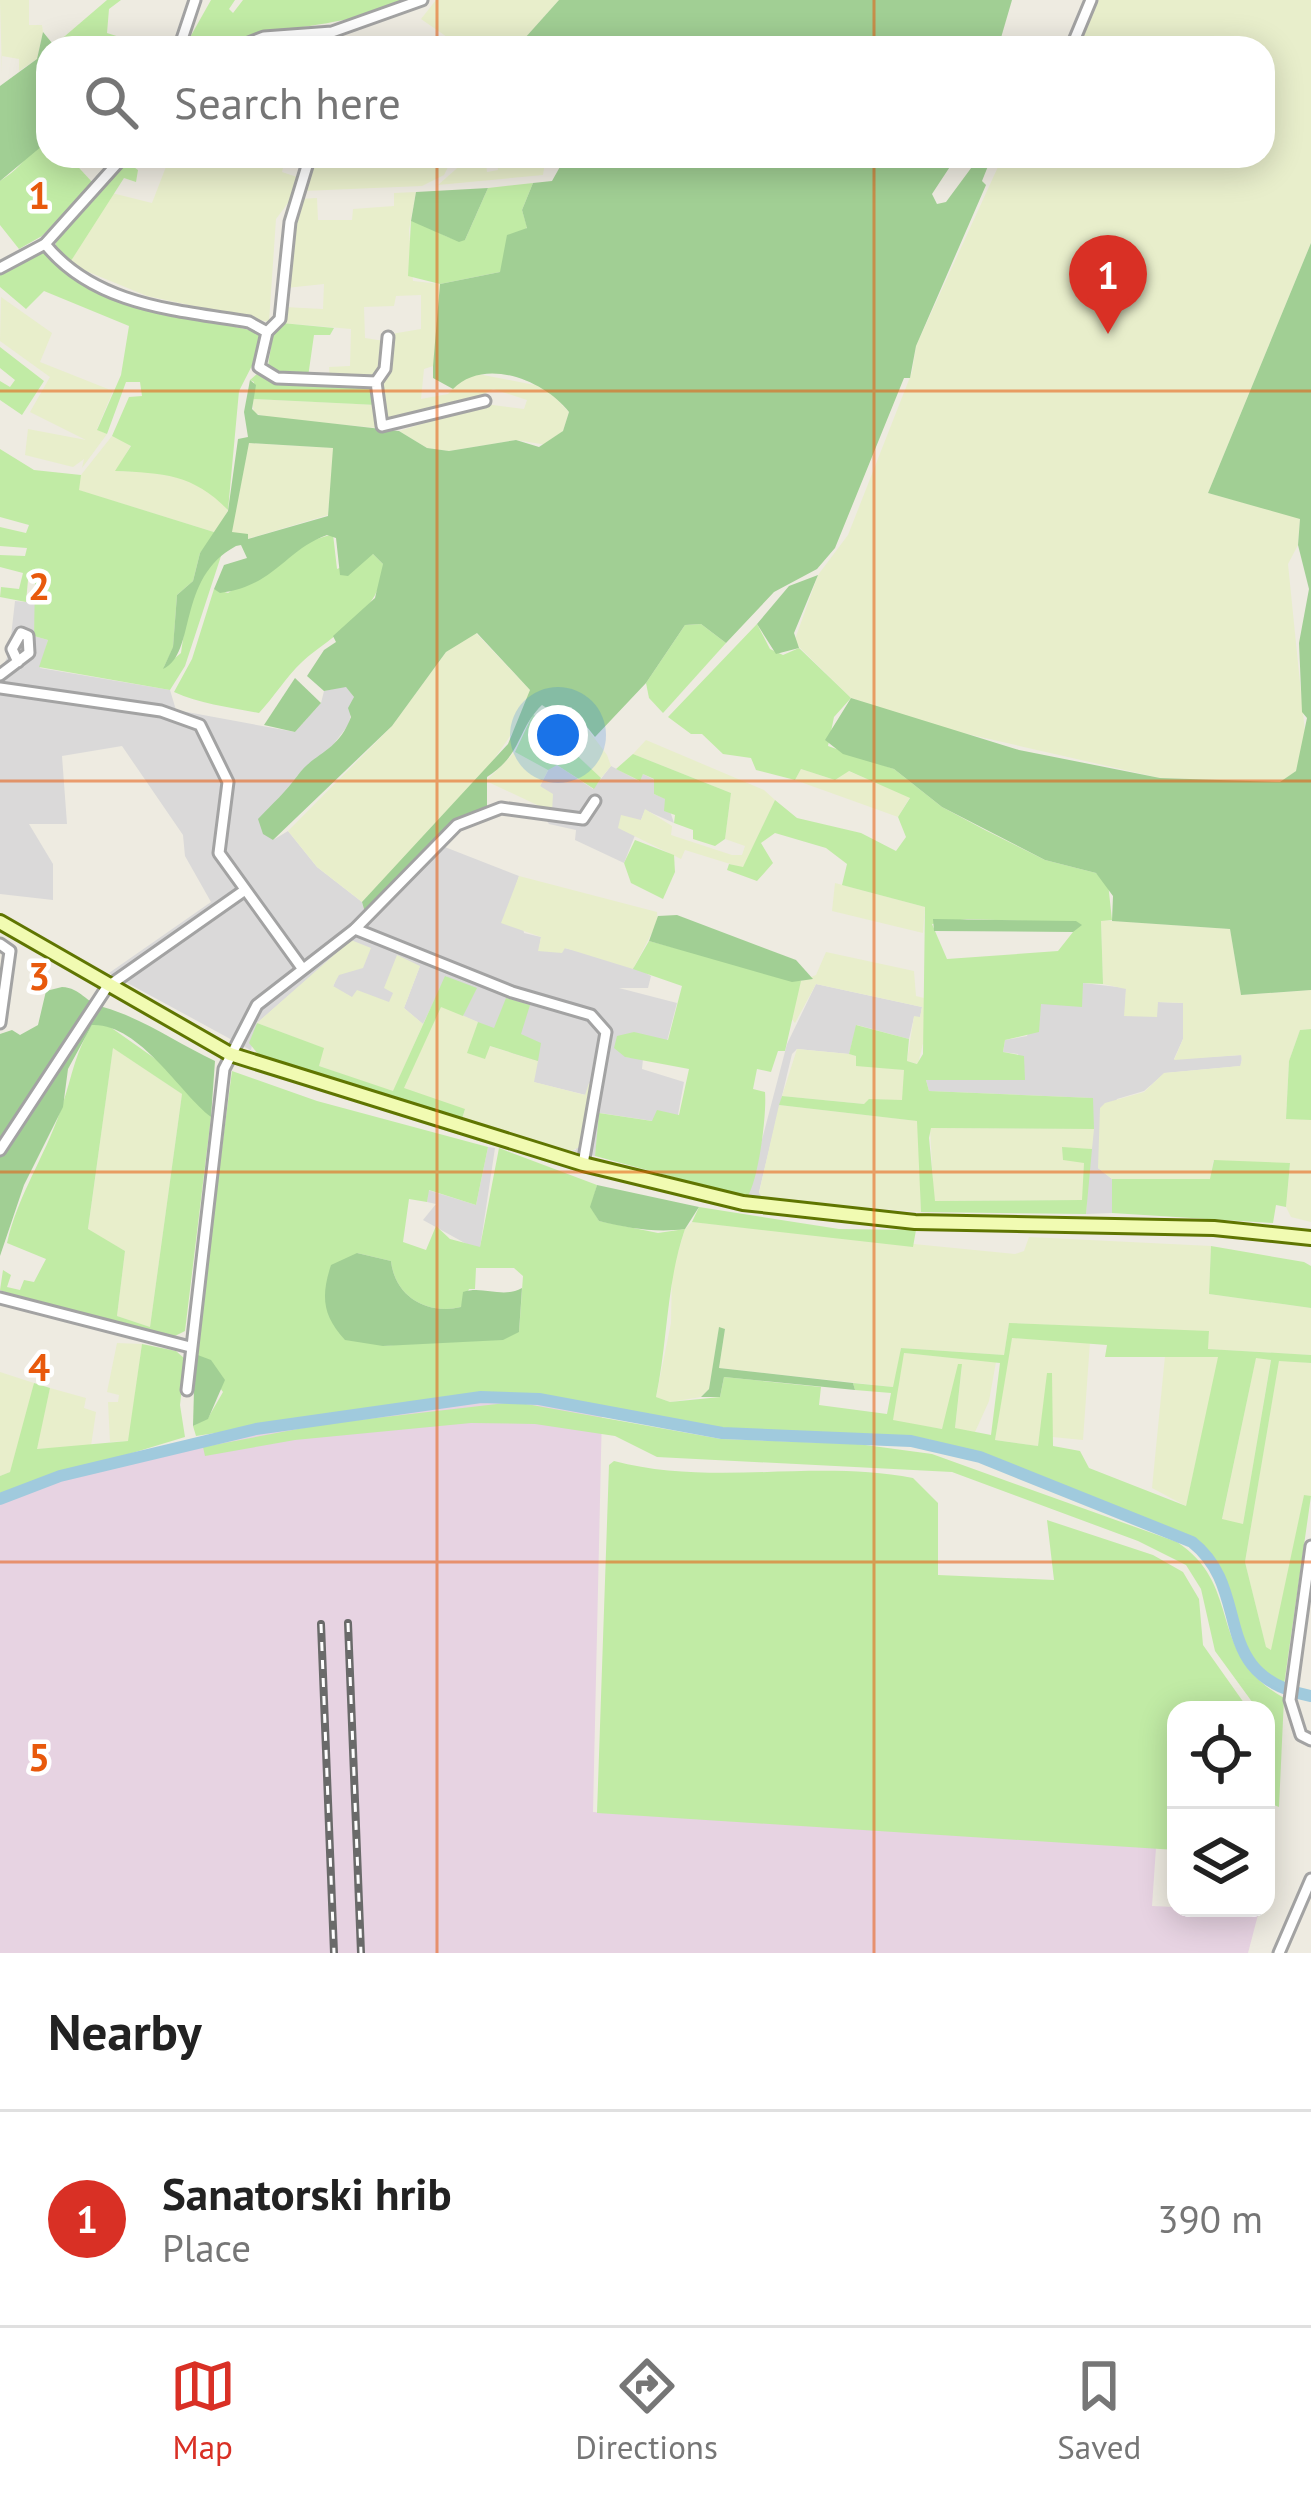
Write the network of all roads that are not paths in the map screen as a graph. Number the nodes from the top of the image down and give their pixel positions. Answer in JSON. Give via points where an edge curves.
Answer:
{"nodes":[{"id":1,"x":195,"y":0,"type":"edge"},
{"id":2,"x":422,"y":0,"type":"edge"},
{"id":3,"x":1091,"y":0,"type":"edge"},
{"id":4,"x":182,"y":36,"type":"edge"},
{"id":5,"x":278,"y":36,"type":"edge"},
{"id":6,"x":1076,"y":36,"type":"edge"},
{"id":7,"x":113,"y":168,"type":"edge"},
{"id":8,"x":306,"y":168,"type":"edge"},
{"id":9,"x":45,"y":244,"type":"junction"},
{"id":10,"x":0,"y":268,"type":"edge"},
{"id":11,"x":268,"y":332,"type":"junction"},
{"id":12,"x":388,"y":337,"type":"dead end"},
{"id":13,"x":376,"y":382,"type":"junction"},
{"id":14,"x":485,"y":401,"type":"dead end"},
{"id":15,"x":18,"y":662,"type":"dead end"},
{"id":16,"x":0,"y":675,"type":"edge"},
{"id":17,"x":0,"y":688,"type":"edge"},
{"id":18,"x":595,"y":802,"type":"dead end"},
{"id":19,"x":245,"y":890,"type":"junction"},
{"id":20,"x":0,"y":922,"type":"edge"},
{"id":21,"x":355,"y":929,"type":"junction"},
{"id":22,"x":0,"y":944,"type":"edge"},
{"id":23,"x":302,"y":968,"type":"junction"},
{"id":24,"x":106,"y":987,"type":"junction"},
{"id":25,"x":0,"y":1023,"type":"edge"},
{"id":26,"x":230,"y":1054,"type":"junction"},
{"id":27,"x":0,"y":1150,"type":"edge"},
{"id":28,"x":584,"y":1164,"type":"junction"},
{"id":29,"x":1306,"y":1240,"type":"edge"},
{"id":30,"x":0,"y":1298,"type":"edge"},
{"id":31,"x":190,"y":1347,"type":"junction"},
{"id":32,"x":187,"y":1390,"type":"dead end"},
{"id":33,"x":1311,"y":1546,"type":"edge"},
{"id":34,"x":1311,"y":1740,"type":"edge"},
{"id":35,"x":1311,"y":1879,"type":"edge"},
{"id":36,"x":1279,"y":1953,"type":"edge"}],
"edges":[{"from":1,"to":4,"type":"street"},
{"from":2,"to":5,"type":"street","via":[[332,32]]},
{"from":3,"to":6,"type":"street"},
{"from":7,"to":9,"type":"street"},
{"from":8,"to":11,"type":"street","via":[[290,222],[280,319]]},
{"from":9,"to":10,"type":"street"},
{"from":9,"to":11,"type":"street","via":[[69,269],[125,299]]},
{"from":11,"to":13,"type":"street","via":[[259,367],[265,372]]},
{"from":12,"to":13,"type":"street"},
{"from":13,"to":14,"type":"street","via":[[382,426]]},
{"from":15,"to":16,"type":"street"},
{"from":17,"to":19,"type":"street","via":[[160,711],[200,725],[228,782],[219,853]]},
{"from":18,"to":21,"type":"street","via":[[575,820],[501,808],[458,825]]},
{"from":19,"to":23,"type":"street"},
{"from":19,"to":24,"type":"street"},
{"from":20,"to":24,"type":"main road"},
{"from":21,"to":23,"type":"street"},
{"from":21,"to":28,"type":"street","via":[[591,1016],[606,1032]]},
{"from":22,"to":25,"type":"street","via":[[10,951]]},
{"from":23,"to":26,"type":"street","via":[[257,1005]]},
{"from":24,"to":26,"type":"main road"},
{"from":24,"to":27,"type":"street"},
{"from":26,"to":28,"type":"main road"},
{"from":26,"to":31,"type":"street"},
{"from":28,"to":29,"type":"main road","via":[[818,1214],[1214,1228]]},
{"from":30,"to":31,"type":"street"},
{"from":31,"to":32,"type":"street"},
{"from":33,"to":34,"type":"street","via":[[1290,1700],[1300,1735]]},
{"from":35,"to":36,"type":"street"}]}
